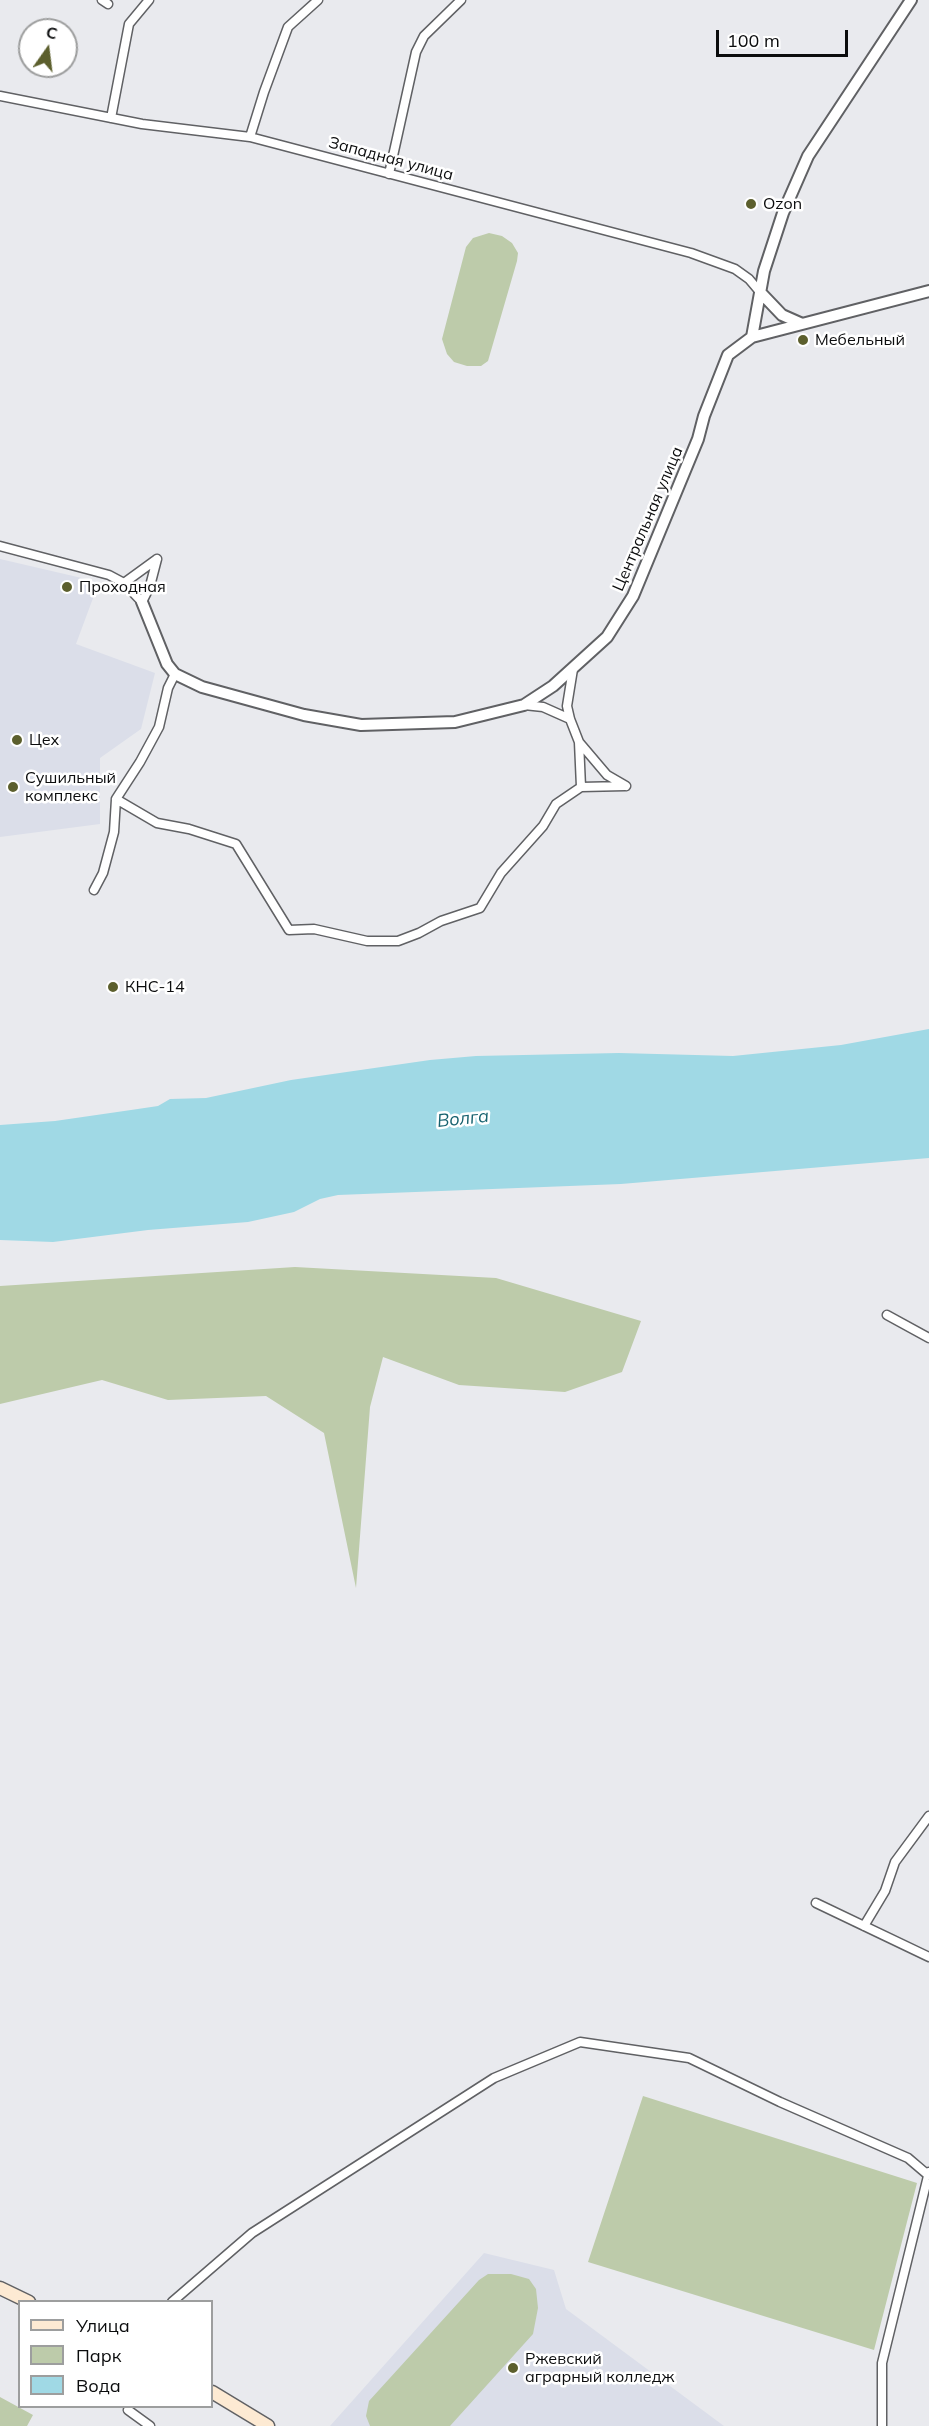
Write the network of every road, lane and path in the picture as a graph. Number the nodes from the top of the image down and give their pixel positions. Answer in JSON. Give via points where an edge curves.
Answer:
{"nodes":[{"id":1,"x":149,"y":0,"type":"edge"},
{"id":2,"x":318,"y":0,"type":"edge"},
{"id":3,"x":461,"y":0,"type":"edge"},
{"id":4,"x":911,"y":0,"type":"edge"},
{"id":5,"x":0,"y":96,"type":"edge"},
{"id":6,"x":111,"y":118,"type":"junction"},
{"id":7,"x":250,"y":137,"type":"junction"},
{"id":8,"x":389,"y":174,"type":"junction"},
{"id":9,"x":929,"y":291,"type":"edge"},
{"id":10,"x":760,"y":292,"type":"junction"},
{"id":11,"x":800,"y":323,"type":"junction"},
{"id":12,"x":752,"y":337,"type":"junction"},
{"id":13,"x":0,"y":546,"type":"edge"},
{"id":14,"x":124,"y":583,"type":"junction"},
{"id":15,"x":142,"y":602,"type":"junction"},
{"id":16,"x":573,"y":669,"type":"junction"},
{"id":17,"x":175,"y":674,"type":"junction"},
{"id":18,"x":524,"y":705,"type":"junction"},
{"id":19,"x":570,"y":720,"type":"junction"},
{"id":20,"x":579,"y":742,"type":"junction"},
{"id":21,"x":581,"y":787,"type":"junction"},
{"id":22,"x":116,"y":799,"type":"junction"},
{"id":23,"x":94,"y":890,"type":"dead end"},
{"id":24,"x":887,"y":1315,"type":"dead end"},
{"id":25,"x":929,"y":1338,"type":"edge"},
{"id":26,"x":929,"y":1815,"type":"edge"},
{"id":27,"x":816,"y":1903,"type":"dead end"},
{"id":28,"x":864,"y":1926,"type":"junction"},
{"id":29,"x":929,"y":1957,"type":"edge"},
{"id":30,"x":928,"y":2173,"type":"edge"},
{"id":31,"x":0,"y":2288,"type":"edge"},
{"id":32,"x":27,"y":2300,"type":"edge"},
{"id":33,"x":173,"y":2300,"type":"edge"},
{"id":34,"x":213,"y":2393,"type":"edge"},
{"id":35,"x":128,"y":2409,"type":"dead end"},
{"id":36,"x":150,"y":2426,"type":"edge"},
{"id":37,"x":268,"y":2426,"type":"edge"},
{"id":38,"x":882,"y":2426,"type":"edge"}],
"edges":[{"from":1,"to":6,"type":"street","via":[[129,24]]},
{"from":2,"to":7,"type":"street","via":[[288,27]]},
{"from":3,"to":8,"type":"street","via":[[424,36],[416,52]]},
{"from":4,"to":10,"type":"street","via":[[808,156],[783,213]]},
{"from":5,"to":6,"type":"street","name":"Западная улица"},
{"from":6,"to":7,"type":"street","name":"Западная улица"},
{"from":7,"to":8,"type":"street","name":"Западная улица"},
{"from":8,"to":10,"type":"street","name":"Западная улица","via":[[691,253],[735,269]]},
{"from":9,"to":11,"type":"street","name":"Центральная улица"},
{"from":10,"to":11,"type":"street","via":[[782,315]]},
{"from":10,"to":12,"type":"street"},
{"from":11,"to":12,"type":"street","name":"Центральная улица"},
{"from":12,"to":16,"type":"street","name":"Центральная улица","via":[[728,355],[633,596],[607,637]]},
{"from":13,"to":14,"type":"street","via":[[84,567]]},
{"from":14,"to":15,"type":"street"},
{"from":14,"to":15,"type":"street","via":[[157,559]]},
{"from":15,"to":17,"type":"street","via":[[167,664]]},
{"from":16,"to":18,"type":"street","name":"Центральная улица"},
{"from":16,"to":19,"type":"street","via":[[567,706]]},
{"from":17,"to":18,"type":"street","name":"Центральная улица","via":[[201,687],[304,716],[361,725],[455,722]]},
{"from":17,"to":22,"type":"street","via":[[159,727]]},
{"from":18,"to":19,"type":"street","via":[[543,707]]},
{"from":19,"to":20,"type":"street"},
{"from":20,"to":21,"type":"street"},
{"from":20,"to":21,"type":"street","via":[[607,775],[626,786]]},
{"from":21,"to":22,"type":"street","via":[[556,804],[543,826],[501,873],[480,908],[398,941],[367,941],[314,929],[289,930],[237,844],[158,823]]},
{"from":22,"to":23,"type":"street","via":[[114,832]]},
{"from":24,"to":25,"type":"street"},
{"from":26,"to":28,"type":"street","via":[[895,1862],[885,1891]]},
{"from":27,"to":28,"type":"street"},
{"from":28,"to":29,"type":"street"},
{"from":30,"to":33,"type":"street","via":[[908,2158],[689,2058],[580,2042],[494,2078],[252,2233]]},
{"from":30,"to":38,"type":"street","via":[[882,2363]]},
{"from":31,"to":32,"type":"main road"},
{"from":34,"to":37,"type":"main road"},
{"from":35,"to":36,"type":"street"}]}
